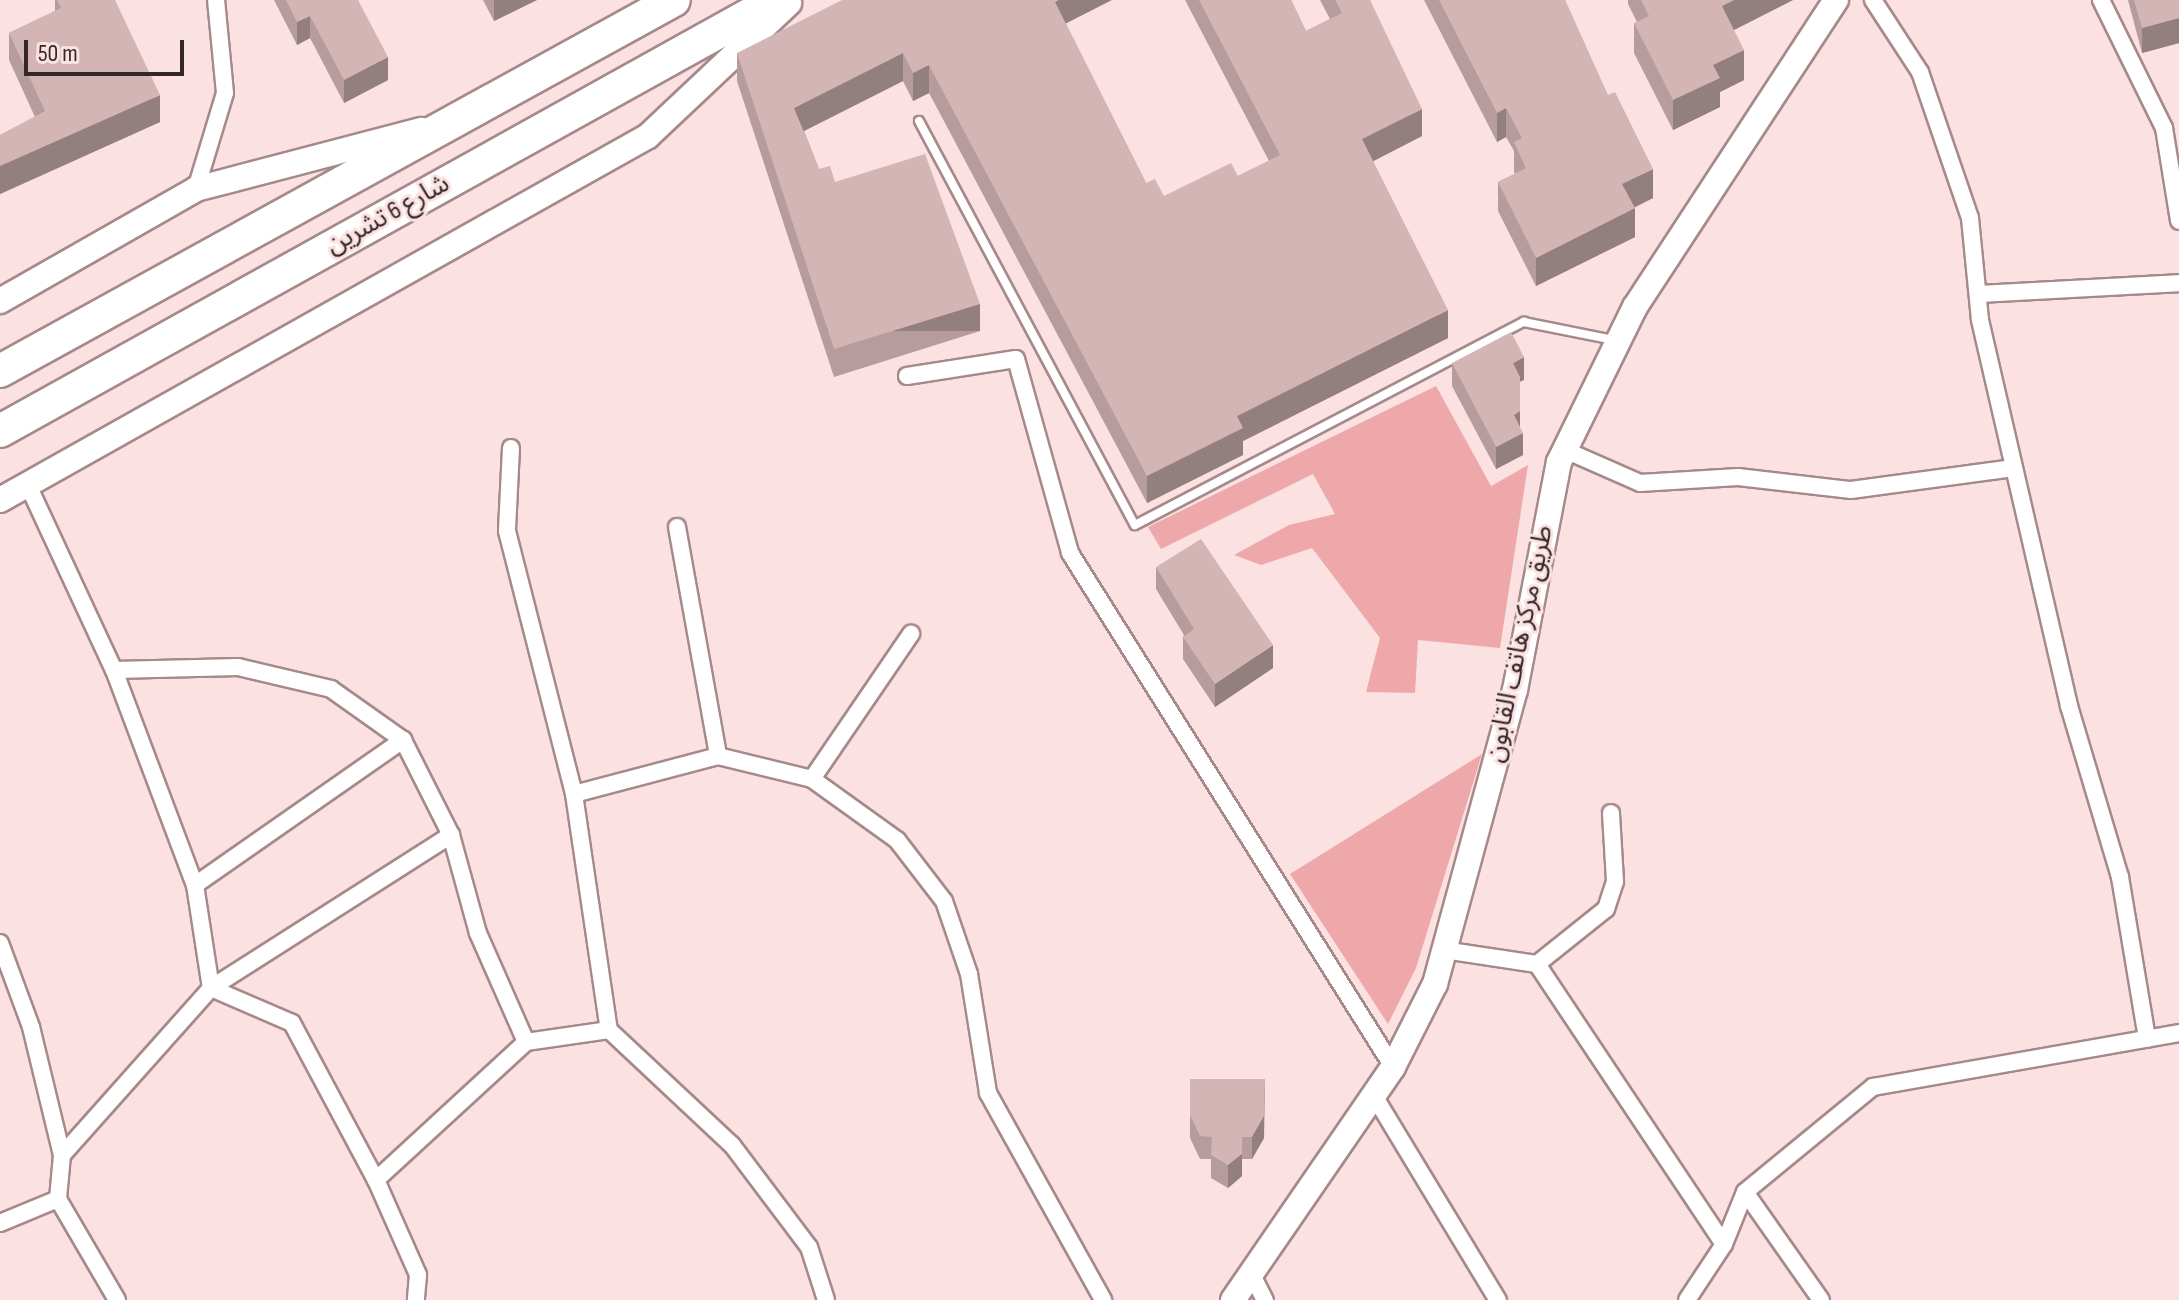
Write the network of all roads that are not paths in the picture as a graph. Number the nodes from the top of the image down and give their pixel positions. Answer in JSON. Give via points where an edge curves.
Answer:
{"nodes":[{"id":1,"x":216,"y":0,"type":"edge"},
{"id":2,"x":674,"y":0,"type":"edge"},
{"id":3,"x":776,"y":0,"type":"edge"},
{"id":4,"x":792,"y":0,"type":"edge"},
{"id":5,"x":1836,"y":0,"type":"edge"},
{"id":6,"x":1873,"y":0,"type":"edge"},
{"id":7,"x":2101,"y":0,"type":"edge"},
{"id":8,"x":458,"y":120,"type":"junction"},
{"id":9,"x":919,"y":121,"type":"dead end"},
{"id":10,"x":196,"y":189,"type":"junction"},
{"id":11,"x":2179,"y":221,"type":"edge"},
{"id":12,"x":2179,"y":283,"type":"edge"},
{"id":13,"x":1978,"y":294,"type":"junction"},
{"id":14,"x":0,"y":301,"type":"edge"},
{"id":15,"x":1618,"y":341,"type":"junction"},
{"id":16,"x":0,"y":371,"type":"edge"},
{"id":17,"x":907,"y":376,"type":"dead end"},
{"id":18,"x":0,"y":431,"type":"edge"},
{"id":19,"x":511,"y":448,"type":"dead end"},
{"id":20,"x":1565,"y":450,"type":"junction"},
{"id":21,"x":2014,"y":468,"type":"junction"},
{"id":22,"x":28,"y":485,"type":"junction"},
{"id":23,"x":0,"y":500,"type":"edge"},
{"id":24,"x":677,"y":527,"type":"dead end"},
{"id":25,"x":911,"y":634,"type":"dead end"},
{"id":26,"x":114,"y":670,"type":"junction"},
{"id":27,"x":403,"y":740,"type":"junction"},
{"id":28,"x":718,"y":756,"type":"junction"},
{"id":29,"x":812,"y":779,"type":"junction"},
{"id":30,"x":574,"y":794,"type":"junction"},
{"id":31,"x":1611,"y":813,"type":"dead end"},
{"id":32,"x":451,"y":835,"type":"junction"},
{"id":33,"x":195,"y":885,"type":"junction"},
{"id":34,"x":0,"y":943,"type":"edge"},
{"id":35,"x":1444,"y":950,"type":"junction"},
{"id":36,"x":1537,"y":964,"type":"junction"},
{"id":37,"x":211,"y":988,"type":"junction"},
{"id":38,"x":609,"y":1030,"type":"junction"},
{"id":39,"x":2179,"y":1033,"type":"edge"},
{"id":40,"x":2147,"y":1039,"type":"junction"},
{"id":41,"x":526,"y":1042,"type":"junction"},
{"id":42,"x":1393,"y":1067,"type":"junction"},
{"id":43,"x":1373,"y":1094,"type":"junction"},
{"id":44,"x":62,"y":1155,"type":"junction"},
{"id":45,"x":376,"y":1180,"type":"junction"},
{"id":46,"x":1745,"y":1192,"type":"junction"},
{"id":47,"x":58,"y":1199,"type":"junction"},
{"id":48,"x":0,"y":1223,"type":"edge"},
{"id":49,"x":1724,"y":1244,"type":"junction"},
{"id":50,"x":1250,"y":1271,"type":"junction"},
{"id":51,"x":117,"y":1300,"type":"edge"},
{"id":52,"x":416,"y":1300,"type":"edge"},
{"id":53,"x":826,"y":1300,"type":"edge"},
{"id":54,"x":1103,"y":1300,"type":"edge"},
{"id":55,"x":1233,"y":1300,"type":"edge"},
{"id":56,"x":1265,"y":1300,"type":"edge"},
{"id":57,"x":1498,"y":1300,"type":"edge"},
{"id":58,"x":1687,"y":1300,"type":"edge"},
{"id":59,"x":1821,"y":1300,"type":"edge"}],
"edges":[{"from":1,"to":10,"type":"street","via":[[225,93],[215,145]]},
{"from":2,"to":8,"type":"highway","name":"شارع 6 تشرين"},
{"from":3,"to":18,"type":"highway","name":"شارع 6 تشرين"},
{"from":4,"to":22,"type":"main road","via":[[648,136]]},
{"from":5,"to":15,"type":"main road","name":"طريق مركز هاتف القابون"},
{"from":6,"to":13,"type":"street","via":[[1920,72],[1970,218]]},
{"from":7,"to":11,"type":"street","via":[[2164,128]]},
{"from":8,"to":10,"type":"main road"},
{"from":8,"to":16,"type":"highway","name":"شارع 6 تشرين"},
{"from":9,"to":15,"type":"lane","via":[[1135,525],[1524,322]]},
{"from":10,"to":14,"type":"main road"},
{"from":12,"to":13,"type":"street"},
{"from":13,"to":21,"type":"street"},
{"from":15,"to":20,"type":"main road","name":"طريق مركز هاتف القابون"},
{"from":17,"to":42,"type":"street","via":[[1016,359],[1070,553]]},
{"from":19,"to":30,"type":"street","via":[[507,531]]},
{"from":20,"to":21,"type":"street","via":[[1640,483],[1738,477],[1851,490]]},
{"from":20,"to":35,"type":"main road","name":"طريق مركز هاتف القابون","via":[[1515,690]]},
{"from":21,"to":40,"type":"street","via":[[2069,706],[2120,877]]},
{"from":22,"to":23,"type":"main road"},
{"from":22,"to":26,"type":"street"},
{"from":24,"to":28,"type":"street"},
{"from":25,"to":29,"type":"street"},
{"from":26,"to":27,"type":"street","via":[[238,667],[331,689]]},
{"from":26,"to":33,"type":"street"},
{"from":27,"to":32,"type":"street"},
{"from":27,"to":33,"type":"street"},
{"from":28,"to":29,"type":"street"},
{"from":28,"to":30,"type":"street"},
{"from":29,"to":54,"type":"street","via":[[897,840],[944,901],[969,974],[988,1093]]},
{"from":30,"to":38,"type":"street"},
{"from":31,"to":36,"type":"street","via":[[1615,881],[1606,909]]},
{"from":32,"to":37,"type":"street"},
{"from":32,"to":41,"type":"street","via":[[478,933]]},
{"from":33,"to":37,"type":"street"},
{"from":34,"to":44,"type":"street","via":[[31,1027]]},
{"from":35,"to":36,"type":"street"},
{"from":35,"to":42,"type":"main road","name":"طريق مركز هاتف القابون"},
{"from":36,"to":49,"type":"street"},
{"from":37,"to":44,"type":"street"},
{"from":37,"to":45,"type":"street","via":[[292,1023]]},
{"from":38,"to":41,"type":"street"},
{"from":38,"to":53,"type":"street","via":[[732,1145],[809,1247]]},
{"from":39,"to":40,"type":"street"},
{"from":40,"to":46,"type":"street","via":[[1873,1087]]},
{"from":41,"to":45,"type":"street"},
{"from":42,"to":43,"type":"main road","name":"طريق مركز هاتف القابون"},
{"from":43,"to":50,"type":"main road","name":"طريق مركز هاتف القابون"},
{"from":43,"to":57,"type":"street"},
{"from":44,"to":47,"type":"street"},
{"from":45,"to":52,"type":"street","via":[[418,1275]]},
{"from":46,"to":49,"type":"street"},
{"from":46,"to":59,"type":"street"},
{"from":47,"to":48,"type":"street"},
{"from":47,"to":51,"type":"street"},
{"from":49,"to":58,"type":"street"},
{"from":50,"to":55,"type":"main road","name":"طريق مركز هاتف القابون"},
{"from":50,"to":56,"type":"street"}]}
